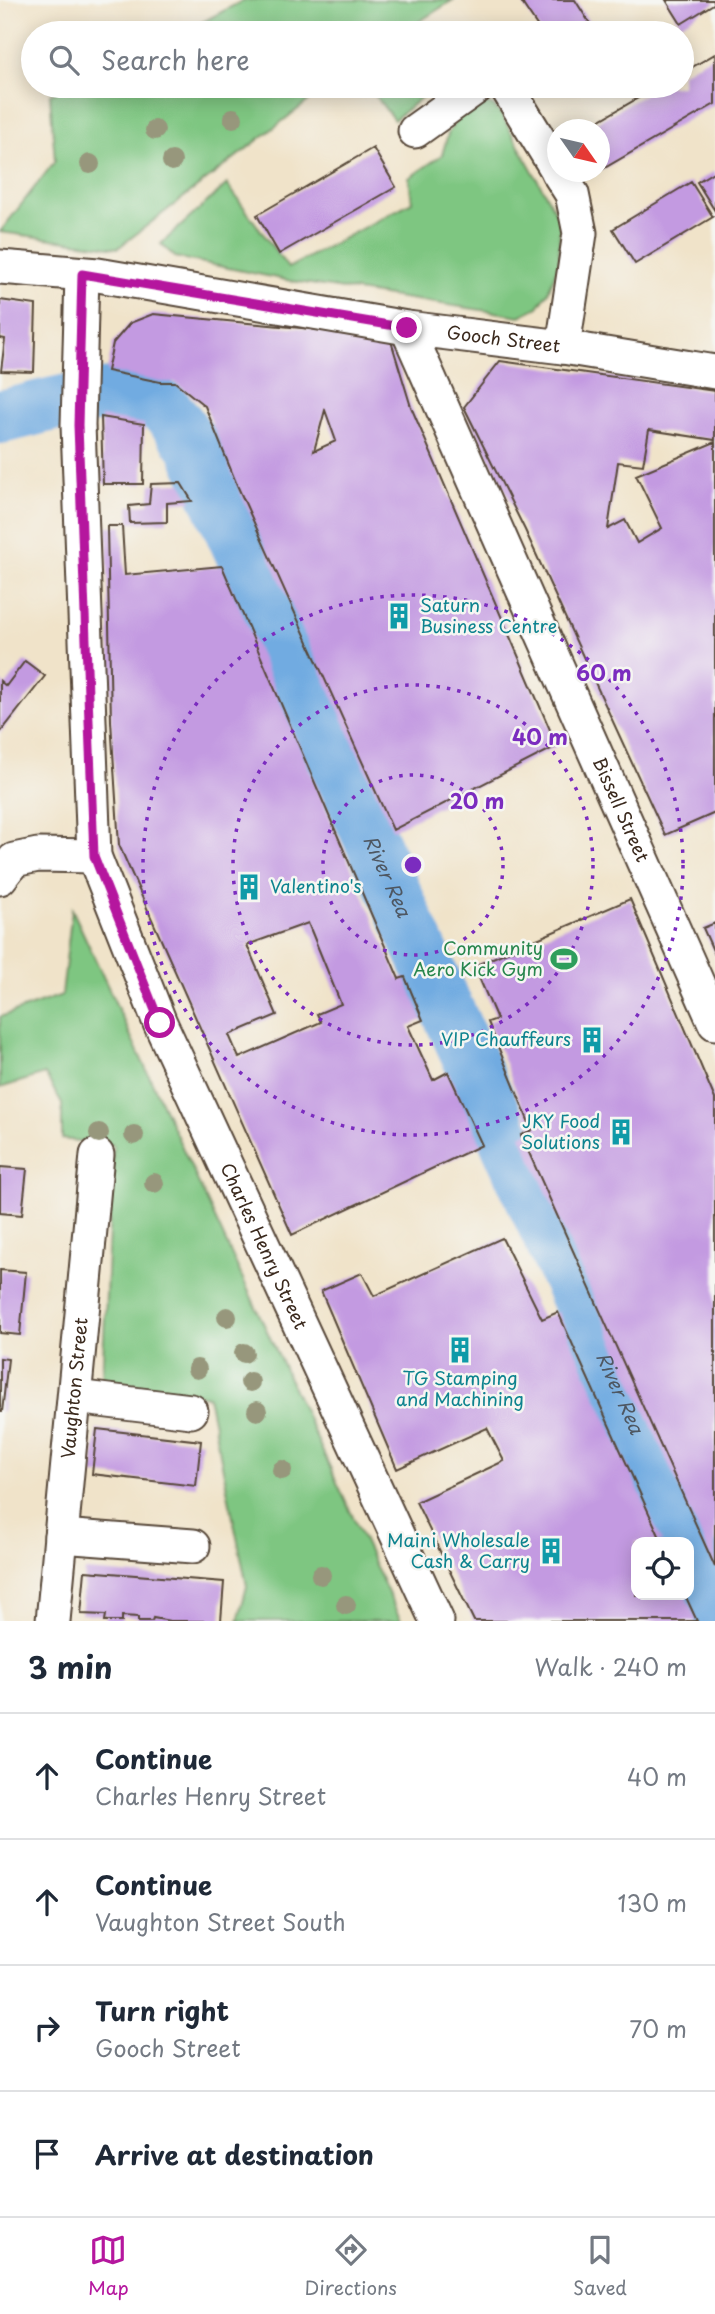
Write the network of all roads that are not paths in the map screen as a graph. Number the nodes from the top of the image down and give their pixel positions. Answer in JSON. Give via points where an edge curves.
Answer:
{"nodes":[{"id":1,"x":461,"y":98,"type":"edge"},
{"id":2,"x":513,"y":98,"type":"edge"},
{"id":3,"x":415,"y":131,"type":"dead end"},
{"id":4,"x":547,"y":153,"type":"edge"},
{"id":5,"x":565,"y":182,"type":"edge"},
{"id":6,"x":0,"y":267,"type":"edge"},
{"id":7,"x":82,"y":274,"type":"junction"},
{"id":8,"x":407,"y":328,"type":"junction"},
{"id":9,"x":563,"y":347,"type":"junction"},
{"id":10,"x":715,"y":372,"type":"edge"},
{"id":11,"x":96,"y":862,"type":"junction"},
{"id":12,"x":5,"y":863,"type":"edge"},
{"id":13,"x":715,"y":1023,"type":"edge"},
{"id":14,"x":97,"y":1155,"type":"dead end"},
{"id":15,"x":75,"y":1397,"type":"junction"},
{"id":16,"x":191,"y":1410,"type":"dead end"},
{"id":17,"x":61,"y":1536,"type":"junction"},
{"id":18,"x":193,"y":1546,"type":"dead end"},
{"id":19,"x":52,"y":1621,"type":"edge"},
{"id":20,"x":437,"y":1621,"type":"edge"}],
"edges":[{"from":1,"to":3,"type":"street"},
{"from":2,"to":4,"type":"street"},
{"from":5,"to":9,"type":"street","via":[[572,194],[580,233]]},
{"from":6,"to":7,"type":"street","name":"Gooch Street"},
{"from":7,"to":8,"type":"street","name":"Gooch Street"},
{"from":7,"to":11,"type":"street","name":"Charles Henry Street","via":[[78,425]]},
{"from":8,"to":9,"type":"street","name":"Gooch Street"},
{"from":8,"to":13,"type":"street","name":"Bissell Street"},
{"from":9,"to":10,"type":"street","name":"Gooch Street"},
{"from":11,"to":12,"type":"street","via":[[38,855]]},
{"from":11,"to":20,"type":"street","name":"Charles Henry Street","via":[[160,1023]]},
{"from":14,"to":15,"type":"street","name":"Vaughton Street"},
{"from":15,"to":16,"type":"street"},
{"from":15,"to":17,"type":"street","name":"Vaughton Street"},
{"from":17,"to":18,"type":"street"},
{"from":17,"to":19,"type":"street","name":"Vaughton Street"}]}
